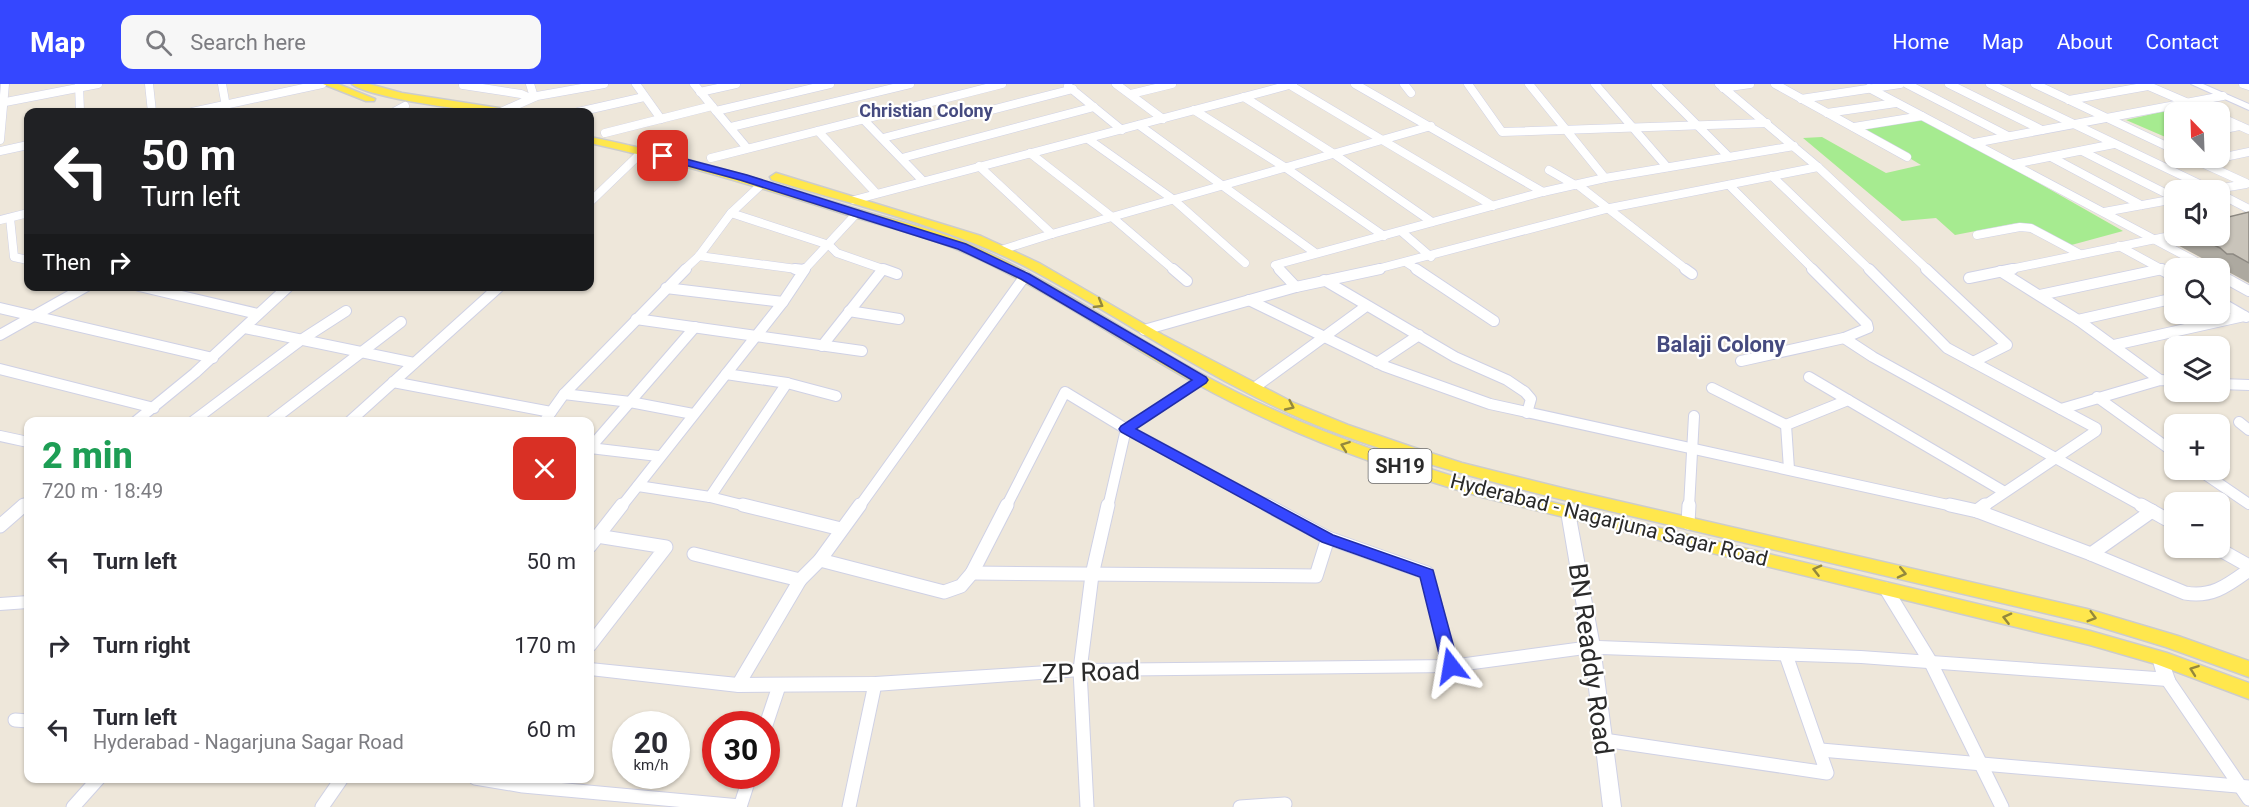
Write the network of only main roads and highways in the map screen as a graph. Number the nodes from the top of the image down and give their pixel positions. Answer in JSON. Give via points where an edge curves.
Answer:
{"nodes":[{"id":1,"x":328,"y":84,"type":"edge"},
{"id":2,"x":357,"y":84,"type":"edge"},
{"id":3,"x":420,"y":108,"type":"edge"},
{"id":4,"x":477,"y":108,"type":"edge"},
{"id":5,"x":597,"y":131,"type":"edge"},
{"id":6,"x":594,"y":141,"type":"edge"},
{"id":7,"x":855,"y":207,"type":"junction"},
{"id":8,"x":1756,"y":547,"type":"junction"},
{"id":9,"x":2249,"y":669,"type":"edge"},
{"id":10,"x":2249,"y":691,"type":"edge"}],
"edges":[{"from":1,"to":3,"type":"main road","via":[[360,97]]},
{"from":2,"to":4,"type":"main road","via":[[401,96]]},
{"from":5,"to":7,"type":"main road","name":"Hyderabad - Nagarjuna Sagar Road","number":"SH19","via":[[711,158]]},
{"from":6,"to":7,"type":"main road","name":"Hyderabad - Nagarjuna Sagar Road","number":"SH19"},
{"from":7,"to":8,"type":"main road","name":"Hyderabad - Nagarjuna Sagar Road","number":"SH19","one_way":true,"via":[[937,225],[1001,250],[1254,388],[1342,429],[1458,468],[1688,523]]},
{"from":8,"to":7,"type":"main road","name":"Hyderabad - Nagarjuna Sagar Road","number":"SH19","one_way":true,"via":[[1568,512],[1395,465],[1275,418],[1201,380],[1025,276],[962,246]]},
{"from":8,"to":9,"type":"main road","name":"Hyderabad - Nagarjuna Sagar Road","number":"SH19","one_way":true,"via":[[2087,616]]},
{"from":10,"to":8,"type":"main road","name":"Hyderabad - Nagarjuna Sagar Road","number":"SH19","one_way":true,"via":[[2160,658],[1886,589]]}]}
